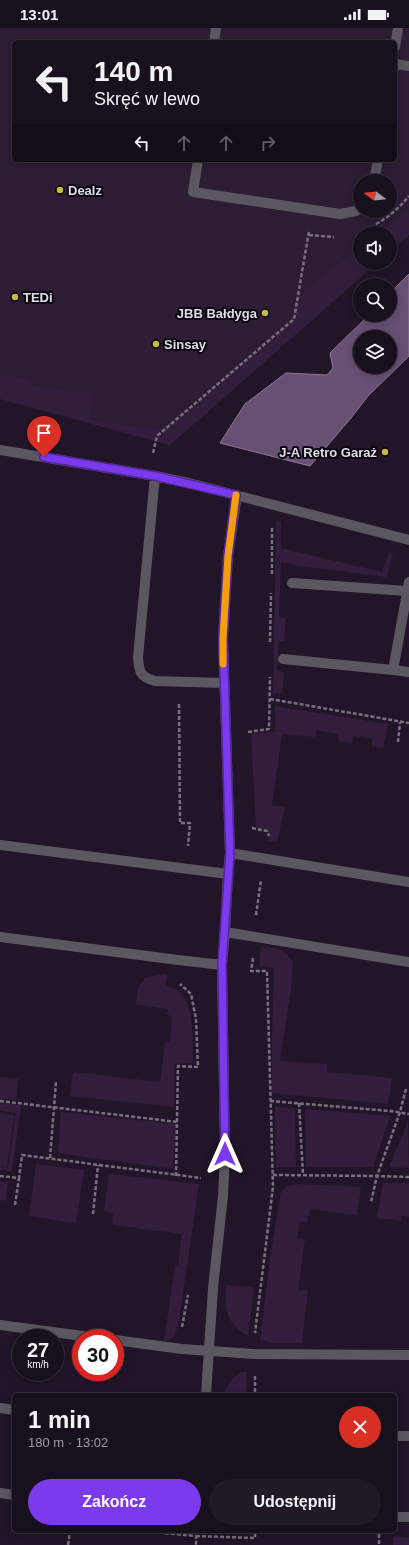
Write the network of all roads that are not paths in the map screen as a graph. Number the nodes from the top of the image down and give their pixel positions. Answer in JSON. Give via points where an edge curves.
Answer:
{"nodes":[{"id":1,"x":216,"y":28,"type":"edge"},
{"id":2,"x":398,"y":28,"type":"edge"},
{"id":3,"x":214,"y":40,"type":"edge"},
{"id":4,"x":396,"y":40,"type":"edge"},
{"id":5,"x":397,"y":64,"type":"edge"},
{"id":6,"x":409,"y":66,"type":"edge"},
{"id":7,"x":198,"y":162,"type":"edge"},
{"id":8,"x":378,"y":162,"type":"edge"},
{"id":9,"x":375,"y":174,"type":"edge"},
{"id":10,"x":353,"y":212,"type":"edge"},
{"id":11,"x":0,"y":450,"type":"edge"},
{"id":12,"x":151,"y":476,"type":"junction"},
{"id":13,"x":236,"y":495,"type":"junction"},
{"id":14,"x":409,"y":540,"type":"edge"},
{"id":15,"x":292,"y":583,"type":"dead end"},
{"id":16,"x":408,"y":587,"type":"edge"},
{"id":17,"x":283,"y":659,"type":"dead end"},
{"id":18,"x":393,"y":670,"type":"junction"},
{"id":19,"x":409,"y":672,"type":"edge"},
{"id":20,"x":224,"y":683,"type":"junction"},
{"id":21,"x":0,"y":845,"type":"edge"},
{"id":22,"x":230,"y":853,"type":"junction"},
{"id":23,"x":228,"y":874,"type":"junction"},
{"id":24,"x":409,"y":882,"type":"edge"},
{"id":25,"x":225,"y":932,"type":"junction"},
{"id":26,"x":0,"y":937,"type":"edge"},
{"id":27,"x":409,"y":962,"type":"edge"},
{"id":28,"x":222,"y":964,"type":"junction"},
{"id":29,"x":0,"y":1325,"type":"edge"},
{"id":30,"x":72,"y":1335,"type":"edge"},
{"id":31,"x":124,"y":1341,"type":"edge"},
{"id":32,"x":209,"y":1351,"type":"junction"},
{"id":33,"x":409,"y":1355,"type":"edge"},
{"id":34,"x":206,"y":1393,"type":"edge"},
{"id":35,"x":0,"y":1408,"type":"edge"},
{"id":36,"x":12,"y":1410,"type":"edge"},
{"id":37,"x":397,"y":1436,"type":"edge"},
{"id":38,"x":409,"y":1436,"type":"edge"},
{"id":39,"x":0,"y":1493,"type":"edge"},
{"id":40,"x":12,"y":1495,"type":"edge"},
{"id":41,"x":397,"y":1517,"type":"edge"},
{"id":42,"x":409,"y":1517,"type":"edge"}],
"edges":[{"from":1,"to":3,"type":"street"},
{"from":2,"to":4,"type":"street"},
{"from":5,"to":6,"type":"street"},
{"from":7,"to":10,"type":"street","via":[[193,192],[340,214]]},
{"from":8,"to":9,"type":"street"},
{"from":11,"to":12,"type":"street"},
{"from":12,"to":13,"type":"street"},
{"from":12,"to":20,"type":"street","via":[[139,670],[147,678],[155,680]]},
{"from":13,"to":14,"type":"street"},
{"from":13,"to":20,"type":"street","via":[[228,556],[223,630]]},
{"from":15,"to":16,"type":"street"},
{"from":16,"to":18,"type":"street"},
{"from":17,"to":18,"type":"street"},
{"from":18,"to":19,"type":"street"},
{"from":20,"to":22,"type":"street"},
{"from":21,"to":23,"type":"street"},
{"from":22,"to":23,"type":"street"},
{"from":22,"to":24,"type":"street"},
{"from":23,"to":25,"type":"street"},
{"from":25,"to":27,"type":"street"},
{"from":25,"to":28,"type":"street"},
{"from":26,"to":28,"type":"street"},
{"from":28,"to":32,"type":"street","via":[[225,1154]]},
{"from":29,"to":30,"type":"street"},
{"from":31,"to":32,"type":"street"},
{"from":32,"to":33,"type":"street","via":[[254,1354]]},
{"from":32,"to":34,"type":"street"},
{"from":35,"to":36,"type":"street"},
{"from":37,"to":38,"type":"street"},
{"from":39,"to":40,"type":"street"},
{"from":41,"to":42,"type":"street"}]}
